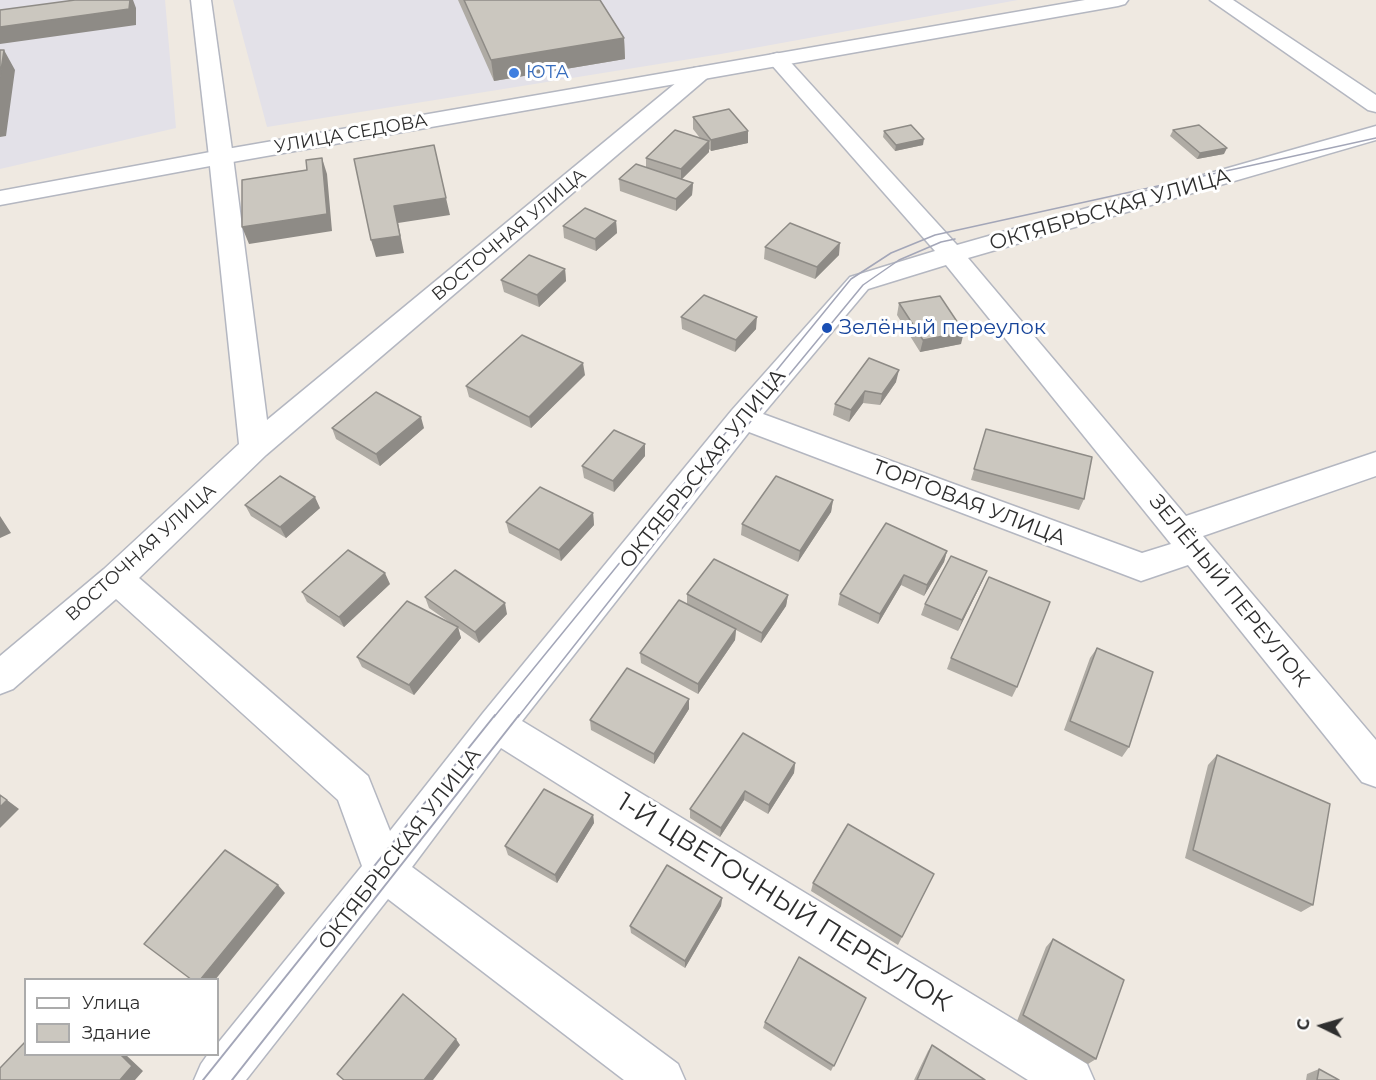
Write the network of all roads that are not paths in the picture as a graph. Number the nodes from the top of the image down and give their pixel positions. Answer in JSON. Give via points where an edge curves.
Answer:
{"nodes":[{"id":1,"x":201,"y":0,"type":"edge"},
{"id":2,"x":1118,"y":0,"type":"edge"},
{"id":3,"x":1220,"y":0,"type":"edge"},
{"id":4,"x":777,"y":59,"type":"junction"},
{"id":5,"x":702,"y":73,"type":"junction"},
{"id":6,"x":1376,"y":105,"type":"edge"},
{"id":7,"x":1376,"y":133,"type":"edge"},
{"id":8,"x":221,"y":157,"type":"junction"},
{"id":9,"x":0,"y":198,"type":"edge"},
{"id":10,"x":952,"y":256,"type":"junction"},
{"id":11,"x":743,"y":418,"type":"junction"},
{"id":12,"x":255,"y":447,"type":"junction"},
{"id":13,"x":1376,"y":465,"type":"edge"},
{"id":14,"x":1188,"y":541,"type":"junction"},
{"id":15,"x":116,"y":579,"type":"junction"},
{"id":16,"x":0,"y":678,"type":"edge"},
{"id":17,"x":496,"y":726,"type":"junction"},
{"id":18,"x":1376,"y":770,"type":"edge"},
{"id":19,"x":384,"y":871,"type":"junction"},
{"id":20,"x":217,"y":1080,"type":"edge"},
{"id":21,"x":662,"y":1080,"type":"edge"},
{"id":22,"x":1071,"y":1080,"type":"edge"}],
"edges":[{"from":1,"to":8,"type":"street"},
{"from":2,"to":4,"type":"street","name":"ВОСТОЧНАЯ УЛИЦА"},
{"from":3,"to":6,"type":"street"},
{"from":4,"to":5,"type":"street","name":"ВОСТОЧНАЯ УЛИЦА"},
{"from":4,"to":10,"type":"street","name":"ЗЕЛЁНЫЙ ПЕРЕУЛОК"},
{"from":5,"to":8,"type":"street","name":"УЛИЦА СЕДОВА"},
{"from":5,"to":12,"type":"street","name":"ВОСТОЧНАЯ УЛИЦА"},
{"from":7,"to":10,"type":"street","name":"ОКТЯБРЬСКАЯ УЛИЦА"},
{"from":8,"to":9,"type":"street","name":"УЛИЦА СЕДОВА"},
{"from":8,"to":12,"type":"street"},
{"from":10,"to":11,"type":"street","name":"ОКТЯБРЬСКАЯ УЛИЦА","via":[[860,283]]},
{"from":10,"to":14,"type":"street","name":"ЗЕЛЁНЫЙ ПЕРЕУЛОК"},
{"from":11,"to":14,"type":"street","name":"ТОРГОВАЯ УЛИЦА","via":[[1141,567]]},
{"from":11,"to":17,"type":"street","name":"ОКТЯБРЬСКАЯ УЛИЦА"},
{"from":12,"to":15,"type":"street","name":"ВОСТОЧНАЯ УЛИЦА"},
{"from":13,"to":14,"type":"street","name":"ТОРГОВАЯ УЛИЦА"},
{"from":14,"to":18,"type":"street","name":"ЗЕЛЁНЫЙ ПЕРЕУЛОК"},
{"from":15,"to":16,"type":"street","name":"ВОСТОЧНАЯ УЛИЦА"},
{"from":15,"to":19,"type":"street","via":[[354,789]]},
{"from":17,"to":19,"type":"street","name":"ОКТЯБРЬСКАЯ УЛИЦА"},
{"from":17,"to":22,"type":"street","name":"1-Й ЦВЕТОЧНЫЙ ПЕРЕУЛОК"},
{"from":19,"to":20,"type":"street","name":"ОКТЯБРЬСКАЯ УЛИЦА"},
{"from":19,"to":21,"type":"street"}]}
